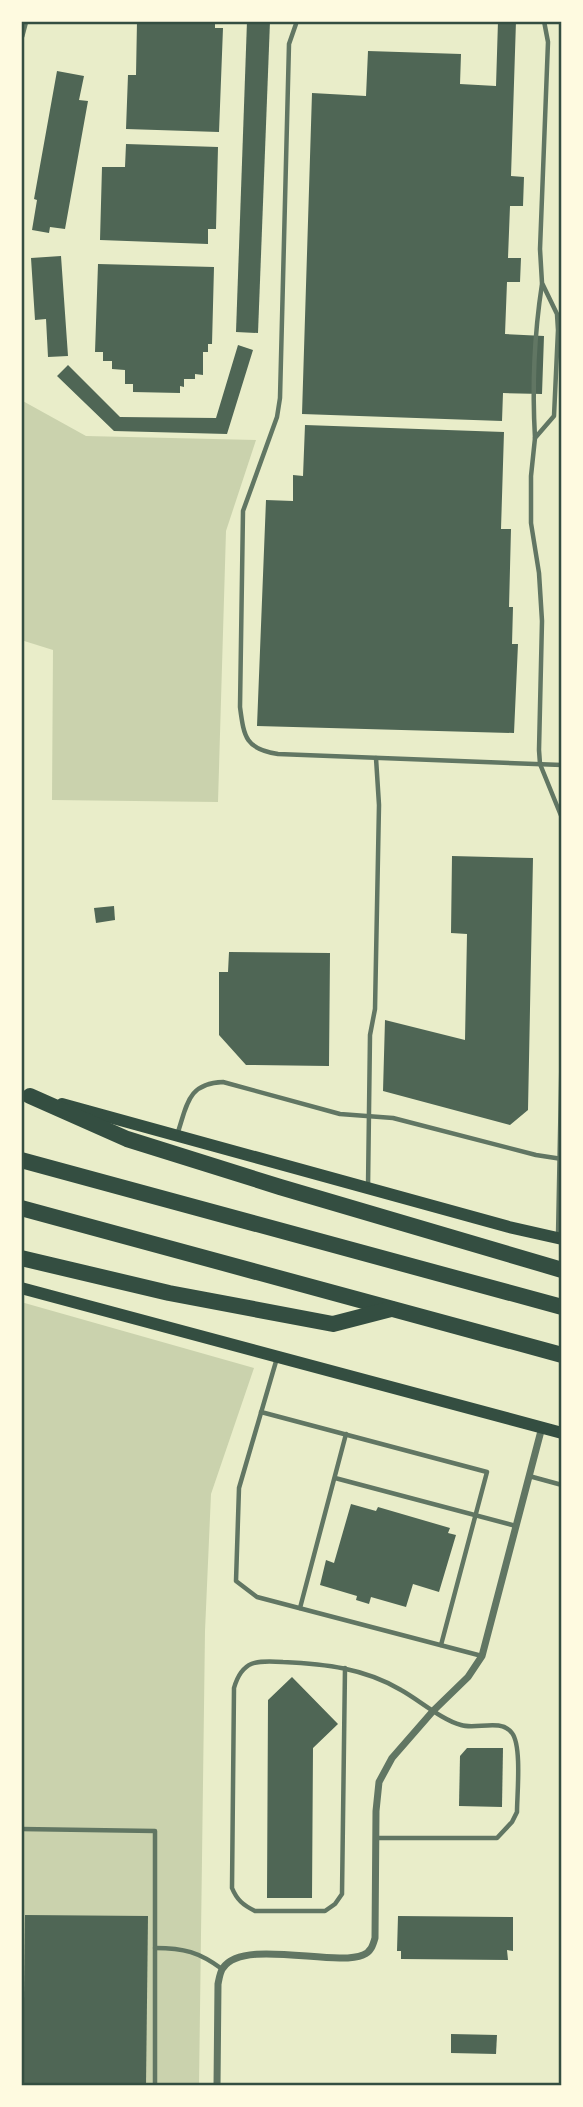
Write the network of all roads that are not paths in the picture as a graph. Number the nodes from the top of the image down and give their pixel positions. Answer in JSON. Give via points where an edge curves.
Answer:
{"nodes":[{"id":1,"x":25,"y":21,"type":"edge"},
{"id":2,"x":297,"y":21,"type":"edge"},
{"id":3,"x":544,"y":21,"type":"edge"},
{"id":4,"x":21,"y":36,"type":"edge"},
{"id":5,"x":542,"y":283,"type":"junction"},
{"id":6,"x":554,"y":416,"type":"junction"},
{"id":7,"x":562,"y":421,"type":"edge"},
{"id":8,"x":535,"y":438,"type":"junction"},
{"id":9,"x":376,"y":758,"type":"junction"},
{"id":10,"x":540,"y":764,"type":"junction"},
{"id":11,"x":562,"y":765,"type":"edge"},
{"id":12,"x":562,"y":818,"type":"edge"},
{"id":13,"x":562,"y":1034,"type":"edge"},
{"id":14,"x":26,"y":1094,"type":"edge"},
{"id":15,"x":367,"y":1116,"type":"junction"},
{"id":16,"x":177,"y":1136,"type":"junction"},
{"id":17,"x":561,"y":1159,"type":"edge"},
{"id":18,"x":21,"y":1160,"type":"edge"},
{"id":19,"x":368,"y":1188,"type":"junction"},
{"id":20,"x":21,"y":1208,"type":"edge"},
{"id":21,"x":560,"y":1238,"type":"edge"},
{"id":22,"x":21,"y":1258,"type":"edge"},
{"id":23,"x":562,"y":1270,"type":"edge"},
{"id":24,"x":21,"y":1288,"type":"edge"},
{"id":25,"x":562,"y":1307,"type":"edge"},
{"id":26,"x":391,"y":1308,"type":"junction"},
{"id":27,"x":562,"y":1355,"type":"edge"},
{"id":28,"x":277,"y":1357,"type":"junction"},
{"id":29,"x":261,"y":1412,"type":"junction"},
{"id":30,"x":542,"y":1427,"type":"junction"},
{"id":31,"x":562,"y":1433,"type":"edge"},
{"id":32,"x":346,"y":1434,"type":"junction"},
{"id":33,"x":529,"y":1476,"type":"junction"},
{"id":34,"x":335,"y":1478,"type":"junction"},
{"id":35,"x":562,"y":1485,"type":"edge"},
{"id":36,"x":475,"y":1515,"type":"junction"},
{"id":37,"x":517,"y":1526,"type":"junction"},
{"id":38,"x":300,"y":1608,"type":"junction"},
{"id":39,"x":441,"y":1646,"type":"junction"},
{"id":40,"x":482,"y":1657,"type":"junction"},
{"id":41,"x":345,"y":1668,"type":"junction"},
{"id":42,"x":433,"y":1711,"type":"junction"},
{"id":43,"x":21,"y":1829,"type":"edge"},
{"id":44,"x":376,"y":1838,"type":"junction"},
{"id":45,"x":155,"y":1948,"type":"junction"},
{"id":46,"x":222,"y":1969,"type":"junction"},
{"id":47,"x":155,"y":2086,"type":"edge"},
{"id":48,"x":217,"y":2086,"type":"edge"}],
"edges":[{"from":1,"to":4,"type":"street"},
{"from":2,"to":9,"type":"lane","via":[[289,44],[280,398],[243,511],[240,707],[243,729],[258,751]]},
{"from":3,"to":5,"type":"lane","via":[[548,43]]},
{"from":5,"to":6,"type":"lane","via":[[557,314]]},
{"from":5,"to":8,"type":"lane","via":[[532,394]]},
{"from":6,"to":7,"type":"lane"},
{"from":6,"to":8,"type":"lane"},
{"from":8,"to":10,"type":"lane","via":[[531,523],[542,621]]},
{"from":9,"to":10,"type":"lane"},
{"from":9,"to":15,"type":"lane","via":[[380,805]]},
{"from":10,"to":11,"type":"lane"},
{"from":10,"to":12,"type":"lane"},
{"from":13,"to":17,"type":"lane"},
{"from":14,"to":16,"type":"main road"},
{"from":14,"to":23,"type":"highway","via":[[127,1139]]},
{"from":15,"to":16,"type":"lane","via":[[340,1114],[223,1082],[211,1083],[193,1094]]},
{"from":15,"to":17,"type":"lane","via":[[393,1118]]},
{"from":15,"to":19,"type":"lane"},
{"from":16,"to":19,"type":"main road"},
{"from":17,"to":21,"type":"lane"},
{"from":18,"to":25,"type":"highway"},
{"from":19,"to":21,"type":"main road"},
{"from":20,"to":26,"type":"highway"},
{"from":22,"to":26,"type":"highway","via":[[169,1293],[333,1324]]},
{"from":24,"to":28,"type":"main road"},
{"from":26,"to":27,"type":"highway"},
{"from":28,"to":29,"type":"lane"},
{"from":28,"to":30,"type":"main road"},
{"from":29,"to":32,"type":"lane"},
{"from":29,"to":38,"type":"lane","via":[[239,1488],[236,1581],[257,1597]]},
{"from":30,"to":31,"type":"main road"},
{"from":30,"to":33,"type":"street"},
{"from":32,"to":34,"type":"lane"},
{"from":32,"to":36,"type":"lane","via":[[486,1472]]},
{"from":33,"to":35,"type":"lane"},
{"from":33,"to":37,"type":"street"},
{"from":34,"to":36,"type":"lane"},
{"from":34,"to":38,"type":"lane"},
{"from":36,"to":37,"type":"lane"},
{"from":36,"to":39,"type":"lane"},
{"from":37,"to":40,"type":"street"},
{"from":38,"to":39,"type":"lane"},
{"from":39,"to":40,"type":"lane"},
{"from":40,"to":42,"type":"street"},
{"from":41,"to":41,"type":"lane","via":[[251,1662],[238,1674],[234,1688],[232,1888],[237,1899],[255,1911],[325,1911],[342,1894]]},
{"from":41,"to":42,"type":"lane","via":[[399,1688]]},
{"from":42,"to":44,"type":"street","via":[[392,1758],[379,1782]]},
{"from":42,"to":44,"type":"lane","via":[[461,1726],[498,1725],[513,1734],[517,1812],[497,1838]]},
{"from":43,"to":45,"type":"lane","via":[[155,1831]]},
{"from":44,"to":46,"type":"street","via":[[375,1938],[371,1949],[348,1958],[246,1956]]},
{"from":45,"to":46,"type":"lane","via":[[179,1948],[204,1956]]},
{"from":45,"to":47,"type":"lane"},
{"from":46,"to":48,"type":"street"}]}
